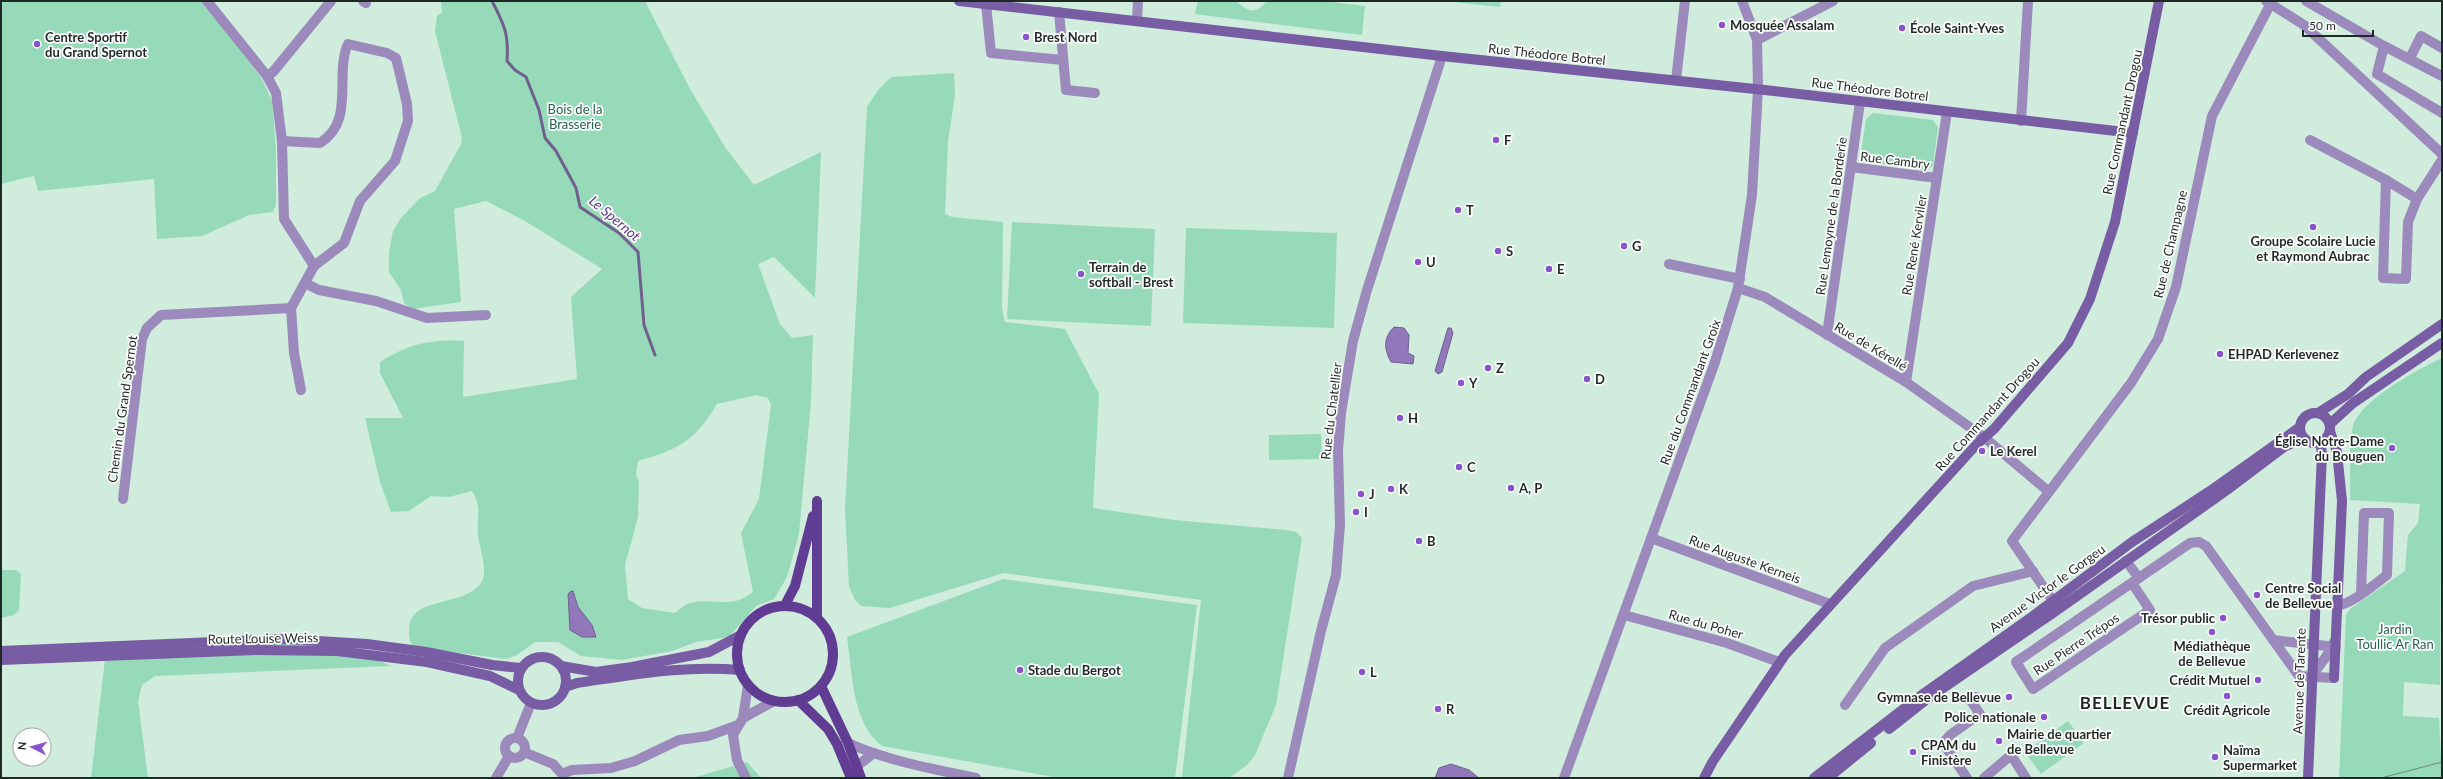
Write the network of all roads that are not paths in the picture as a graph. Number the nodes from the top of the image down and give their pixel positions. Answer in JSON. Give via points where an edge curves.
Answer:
{"nodes":[{"id":1,"x":208,"y":1,"type":"edge"},
{"id":2,"x":331,"y":1,"type":"edge"},
{"id":3,"x":959,"y":1,"type":"edge"},
{"id":4,"x":1138,"y":1,"type":"edge"},
{"id":5,"x":1684,"y":1,"type":"edge"},
{"id":6,"x":1742,"y":1,"type":"edge"},
{"id":7,"x":1832,"y":1,"type":"edge"},
{"id":8,"x":2028,"y":1,"type":"edge"},
{"id":9,"x":2158,"y":1,"type":"edge"},
{"id":10,"x":2306,"y":1,"type":"edge"},
{"id":11,"x":2268,"y":2,"type":"edge"},
{"id":12,"x":986,"y":4,"type":"junction"},
{"id":13,"x":1059,"y":12,"type":"junction"},
{"id":14,"x":1137,"y":20,"type":"junction"},
{"id":15,"x":1757,"y":40,"type":"junction"},
{"id":16,"x":2384,"y":46,"type":"junction"},
{"id":17,"x":2442,"y":48,"type":"edge"},
{"id":18,"x":1442,"y":56,"type":"junction"},
{"id":19,"x":2410,"y":58,"type":"junction"},
{"id":20,"x":1063,"y":60,"type":"junction"},
{"id":21,"x":2377,"y":74,"type":"junction"},
{"id":22,"x":267,"y":76,"type":"junction"},
{"id":23,"x":2442,"y":76,"type":"edge"},
{"id":24,"x":1676,"y":80,"type":"junction"},
{"id":25,"x":2372,"y":88,"type":"junction"},
{"id":26,"x":1758,"y":89,"type":"junction"},
{"id":27,"x":1095,"y":92,"type":"dead end"},
{"id":28,"x":1860,"y":102,"type":"junction"},
{"id":29,"x":1947,"y":112,"type":"junction"},
{"id":30,"x":2442,"y":113,"type":"edge"},
{"id":31,"x":2022,"y":121,"type":"junction"},
{"id":32,"x":2133,"y":133,"type":"junction"},
{"id":33,"x":2310,"y":140,"type":"dead end"},
{"id":34,"x":282,"y":141,"type":"junction"},
{"id":35,"x":2442,"y":154,"type":"edge"},
{"id":36,"x":2442,"y":160,"type":"edge"},
{"id":37,"x":1851,"y":167,"type":"junction"},
{"id":38,"x":1937,"y":178,"type":"junction"},
{"id":39,"x":2386,"y":180,"type":"junction"},
{"id":40,"x":2417,"y":199,"type":"junction"},
{"id":41,"x":1669,"y":264,"type":"dead end"},
{"id":42,"x":314,"y":266,"type":"junction"},
{"id":43,"x":305,"y":283,"type":"junction"},
{"id":44,"x":1739,"y":283,"type":"junction"},
{"id":45,"x":291,"y":308,"type":"junction"},
{"id":46,"x":486,"y":315,"type":"dead end"},
{"id":47,"x":2442,"y":324,"type":"edge"},
{"id":48,"x":1827,"y":334,"type":"junction"},
{"id":49,"x":2442,"y":343,"type":"edge"},
{"id":50,"x":1906,"y":382,"type":"junction"},
{"id":51,"x":301,"y":390,"type":"dead end"},
{"id":52,"x":2318,"y":413,"type":"junction"},
{"id":53,"x":2300,"y":427,"type":"junction"},
{"id":54,"x":2330,"y":427,"type":"junction"},
{"id":55,"x":1984,"y":438,"type":"junction"},
{"id":56,"x":2304,"y":438,"type":"junction"},
{"id":57,"x":2320,"y":442,"type":"junction"},
{"id":58,"x":2048,"y":491,"type":"junction"},
{"id":59,"x":123,"y":499,"type":"dead end"},
{"id":60,"x":1651,"y":538,"type":"junction"},
{"id":61,"x":2126,"y":561,"type":"junction"},
{"id":62,"x":2033,"y":571,"type":"junction"},
{"id":63,"x":2135,"y":581,"type":"junction"},
{"id":64,"x":2361,"y":594,"type":"junction"},
{"id":65,"x":2053,"y":601,"type":"junction"},
{"id":66,"x":1830,"y":604,"type":"junction"},
{"id":67,"x":785,"y":605,"type":"junction"},
{"id":68,"x":2337,"y":606,"type":"junction"},
{"id":69,"x":1624,"y":615,"type":"junction"},
{"id":70,"x":817,"y":618,"type":"junction"},
{"id":71,"x":740,"y":635,"type":"junction"},
{"id":72,"x":2273,"y":640,"type":"junction"},
{"id":73,"x":2313,"y":646,"type":"junction"},
{"id":74,"x":2334,"y":647,"type":"junction"},
{"id":75,"x":1,"y":651,"type":"edge"},
{"id":76,"x":1,"y":660,"type":"edge"},
{"id":77,"x":1779,"y":662,"type":"junction"},
{"id":78,"x":561,"y":666,"type":"junction"},
{"id":79,"x":521,"y":668,"type":"junction"},
{"id":80,"x":740,"y":670,"type":"junction"},
{"id":81,"x":2312,"y":677,"type":"junction"},
{"id":82,"x":2334,"y":678,"type":"joint"},
{"id":83,"x":748,"y":685,"type":"junction"},
{"id":84,"x":821,"y":686,"type":"junction"},
{"id":85,"x":566,"y":687,"type":"junction"},
{"id":86,"x":519,"y":690,"type":"junction"},
{"id":87,"x":1976,"y":697,"type":"dead end"},
{"id":88,"x":798,"y":700,"type":"junction"},
{"id":89,"x":774,"y":701,"type":"junction"},
{"id":90,"x":531,"y":703,"type":"junction"},
{"id":91,"x":1845,"y":705,"type":"dead end"},
{"id":92,"x":740,"y":722,"type":"junction"},
{"id":93,"x":517,"y":738,"type":"junction"},
{"id":94,"x":848,"y":743,"type":"junction"},
{"id":95,"x":524,"y":752,"type":"junction"},
{"id":96,"x":874,"y":753,"type":"junction"},
{"id":97,"x":509,"y":756,"type":"junction"},
{"id":98,"x":857,"y":766,"type":"junction"},
{"id":99,"x":1286,"y":777,"type":"edge"},
{"id":100,"x":496,"y":778,"type":"edge"},
{"id":101,"x":746,"y":778,"type":"edge"},
{"id":102,"x":851,"y":778,"type":"edge"},
{"id":103,"x":861,"y":778,"type":"edge"},
{"id":104,"x":976,"y":778,"type":"edge"},
{"id":105,"x":1564,"y":778,"type":"edge"},
{"id":106,"x":1704,"y":778,"type":"edge"},
{"id":107,"x":1814,"y":778,"type":"edge"},
{"id":108,"x":1828,"y":778,"type":"edge"},
{"id":109,"x":1967,"y":778,"type":"edge"},
{"id":110,"x":1984,"y":778,"type":"edge"},
{"id":111,"x":2026,"y":778,"type":"edge"},
{"id":112,"x":2308,"y":778,"type":"edge"}],
"edges":[{"from":1,"to":22,"type":"street"},
{"from":2,"to":22,"type":"street"},
{"from":3,"to":12,"type":"main road","name":"Rue Théodore Botrel"},
{"from":4,"to":14,"type":"street"},
{"from":5,"to":24,"type":"street"},
{"from":6,"to":15,"type":"street","name":"Rue du Commandant Groix"},
{"from":7,"to":15,"type":"street"},
{"from":8,"to":31,"type":"street"},
{"from":9,"to":32,"type":"main road","name":"Rue Commandant Drogou","via":[[2156,24]]},
{"from":10,"to":16,"type":"street"},
{"from":11,"to":25,"type":"street","via":[[2304,25]]},
{"from":11,"to":58,"type":"street","name":"Rue de Champagne","via":[[2212,116],[2176,287],[2158,339],[2131,383]]},
{"from":12,"to":13,"type":"main road","name":"Rue Théodore Botrel"},
{"from":12,"to":20,"type":"street","via":[[991,52]]},
{"from":13,"to":14,"type":"main road","name":"Rue Théodore Botrel"},
{"from":13,"to":20,"type":"street"},
{"from":14,"to":18,"type":"main road","name":"Rue Théodore Botrel"},
{"from":15,"to":26,"type":"street","name":"Rue du Commandant Groix"},
{"from":16,"to":19,"type":"street"},
{"from":16,"to":21,"type":"street"},
{"from":17,"to":19,"type":"street","via":[[2421,36]]},
{"from":18,"to":24,"type":"main road","name":"Rue Théodore Botrel"},
{"from":18,"to":99,"type":"street","name":"Rue du Chatellier","via":[[1353,341],[1341,413],[1338,450],[1340,525],[1336,575]]},
{"from":19,"to":23,"type":"street"},
{"from":20,"to":27,"type":"street","via":[[1066,90]]},
{"from":21,"to":25,"type":"street"},
{"from":21,"to":30,"type":"street"},
{"from":22,"to":34,"type":"street","via":[[276,93]]},
{"from":24,"to":26,"type":"main road","name":"Rue Théodore Botrel"},
{"from":25,"to":35,"type":"street"},
{"from":26,"to":28,"type":"main road","name":"Rue Théodore Botrel"},
{"from":26,"to":44,"type":"street","name":"Rue du Commandant Groix","via":[[1752,195]]},
{"from":28,"to":29,"type":"main road","name":"Rue Théodore Botrel"},
{"from":28,"to":37,"type":"street","name":"Rue Lemoyne de la Borderie"},
{"from":29,"to":31,"type":"main road","name":"Rue Théodore Botrel"},
{"from":29,"to":38,"type":"street","name":"Rue René Kerviler"},
{"from":31,"to":32,"type":"main road","name":"Rue Théodore Botrel"},
{"from":32,"to":55,"type":"main road","name":"Rue Commandant Drogou","via":[[2115,222],[2090,299],[2068,343]]},
{"from":33,"to":39,"type":"street"},
{"from":34,"to":42,"type":"street","via":[[284,219]]},
{"from":34,"to":42,"type":"street","via":[[320,143],[335,130],[344,92],[343,56],[348,44],[387,53],[396,58],[407,104],[408,121],[395,161],[360,202],[344,243]]},
{"from":36,"to":40,"type":"street"},
{"from":37,"to":38,"type":"street","name":"Rue Cambry"},
{"from":37,"to":48,"type":"street","name":"Rue Lemoyne de la Borderie"},
{"from":38,"to":50,"type":"street","name":"Rue René Kerviler"},
{"from":39,"to":40,"type":"street"},
{"from":39,"to":40,"type":"street","via":[[2383,278],[2406,279],[2408,222]]},
{"from":41,"to":44,"type":"street","name":"Rue de Kérellé"},
{"from":42,"to":43,"type":"street"},
{"from":43,"to":45,"type":"street"},
{"from":43,"to":46,"type":"street","via":[[320,290],[376,301],[428,318]]},
{"from":44,"to":48,"type":"street","name":"Rue de Kérellé"},
{"from":44,"to":60,"type":"street","name":"Rue du Commandant Groix","via":[[1728,323]]},
{"from":45,"to":51,"type":"street","via":[[294,353]]},
{"from":45,"to":59,"type":"street","name":"Chemin du Grand Spernot","via":[[161,315],[147,328],[142,339]]},
{"from":47,"to":52,"type":"main road","via":[[2366,377],[2348,394]]},
{"from":48,"to":50,"type":"street","name":"Rue de Kérellé"},
{"from":49,"to":54,"type":"main road","via":[[2353,404]]},
{"from":50,"to":55,"type":"street","name":"Rue de Kérellé"},
{"from":52,"to":53,"type":"main road","via":[[2305,416]]},
{"from":52,"to":54,"type":"main road","via":[[2326,417]]},
{"from":53,"to":56,"type":"main road"},
{"from":53,"to":65,"type":"main road","name":"Avenue Victor le Gorgeu","via":[[2216,487],[2132,542]]},
{"from":54,"to":57,"type":"main road","via":[[2327,438]]},
{"from":54,"to":68,"type":"main road","via":[[2337,452],[2342,501]]},
{"from":55,"to":58,"type":"street","name":"Rue de Kérellé"},
{"from":55,"to":66,"type":"main road","name":"Rue Commandant Drogou"},
{"from":56,"to":57,"type":"main road","via":[[2311,442]]},
{"from":56,"to":61,"type":"main road","name":"Avenue Victor le Gorgeu","via":[[2284,446],[2227,490]]},
{"from":57,"to":73,"type":"main road","name":"Avenue de Tarente","via":[[2322,453]]},
{"from":58,"to":62,"type":"street","name":"Rue de Champagne","via":[[2012,541]]},
{"from":60,"to":66,"type":"street","name":"Rue Auguste Kerneis"},
{"from":60,"to":69,"type":"street","name":"Rue du Commandant Groix"},
{"from":61,"to":63,"type":"street","name":"Rue Pierre Trépos"},
{"from":61,"to":108,"type":"main road","name":"Avenue Victor le Gorgeu","via":[[1927,699]]},
{"from":62,"to":65,"type":"street","name":"Rue de Champagne"},
{"from":62,"to":91,"type":"street","via":[[1973,586],[1885,648]]},
{"from":63,"to":63,"type":"street","name":"Rue Pierre Trépos","via":[[2150,610],[2033,690],[2016,662]]},
{"from":63,"to":72,"type":"street","name":"Rue Pierre Trépos","via":[[2190,543],[2199,542],[2206,546]]},
{"from":64,"to":64,"type":"street","via":[[2387,575],[2389,513],[2364,513]]},
{"from":64,"to":68,"type":"street"},
{"from":65,"to":107,"type":"main road","name":"Avenue Victor le Gorgeu","via":[[1923,694]]},
{"from":66,"to":77,"type":"main road","name":"Rue Commandant Drogou"},
{"from":67,"to":70,"type":"main road","via":[[807,611]]},
{"from":67,"to":70,"type":"main road","via":[[795,586],[817,501]]},
{"from":67,"to":71,"type":"main road","via":[[771,607],[758,614]]},
{"from":68,"to":74,"type":"main road"},
{"from":69,"to":77,"type":"street","name":"Rue du Poher","via":[[1727,643]]},
{"from":69,"to":105,"type":"street","name":"Rue du Commandant Groix"},
{"from":70,"to":84,"type":"main road","via":[[826,629],[832,644],[833,659],[829,673]]},
{"from":71,"to":78,"type":"main road","via":[[710,652],[632,667],[596,672]]},
{"from":71,"to":80,"type":"main road","via":[[737,646]]},
{"from":72,"to":73,"type":"street"},
{"from":72,"to":81,"type":"street","name":"Rue Pierre Trépos","via":[[2299,676]]},
{"from":73,"to":74,"type":"street"},
{"from":73,"to":81,"type":"main road","name":"Avenue de Tarente"},
{"from":74,"to":81,"type":"street"},
{"from":74,"to":82,"type":"main road"},
{"from":75,"to":79,"type":"main road","name":"Route Louise Weiss","via":[[286,639],[367,644],[426,652],[492,666]]},
{"from":76,"to":86,"type":"main road","name":"Route Louise Weiss","via":[[257,650],[337,651],[427,662],[490,676]]},
{"from":77,"to":106,"type":"main road","name":"Rue Commandant Drogou"},
{"from":78,"to":79,"type":"main road","via":[[553,659],[543,657],[533,658]]},
{"from":78,"to":85,"type":"main road","via":[[566,676]]},
{"from":79,"to":86,"type":"main road"},
{"from":80,"to":83,"type":"main road"},
{"from":80,"to":85,"type":"main road","via":[[668,669],[577,683]]},
{"from":81,"to":82,"type":"street"},
{"from":81,"to":112,"type":"main road","name":"Avenue de Tarente"},
{"from":83,"to":89,"type":"main road","via":[[763,697]]},
{"from":83,"to":92,"type":"street"},
{"from":84,"to":88,"type":"main road"},
{"from":84,"to":94,"type":"main road"},
{"from":85,"to":90,"type":"main road","via":[[555,702],[543,705]]},
{"from":86,"to":90,"type":"main road"},
{"from":87,"to":109,"type":"street","via":[[1971,701],[1980,714],[1945,741],[1947,750]]},
{"from":88,"to":89,"type":"main road"},
{"from":88,"to":102,"type":"main road","via":[[828,729]]},
{"from":89,"to":92,"type":"street"},
{"from":90,"to":93,"type":"street"},
{"from":92,"to":95,"type":"street","via":[[708,736],[679,740],[635,761],[611,768],[572,770],[562,774],[553,764]]},
{"from":92,"to":101,"type":"street","via":[[733,735],[733,746]]},
{"from":93,"to":95,"type":"street","via":[[525,745]]},
{"from":93,"to":97,"type":"street","via":[[510,739],[506,744],[505,751]]},
{"from":94,"to":96,"type":"street"},
{"from":94,"to":98,"type":"main road"},
{"from":95,"to":97,"type":"street","via":[[519,757]]},
{"from":96,"to":98,"type":"street"},
{"from":96,"to":104,"type":"street"},
{"from":97,"to":100,"type":"street"},
{"from":98,"to":103,"type":"main road"},
{"from":110,"to":111,"type":"street","via":[[2011,755]]}]}
